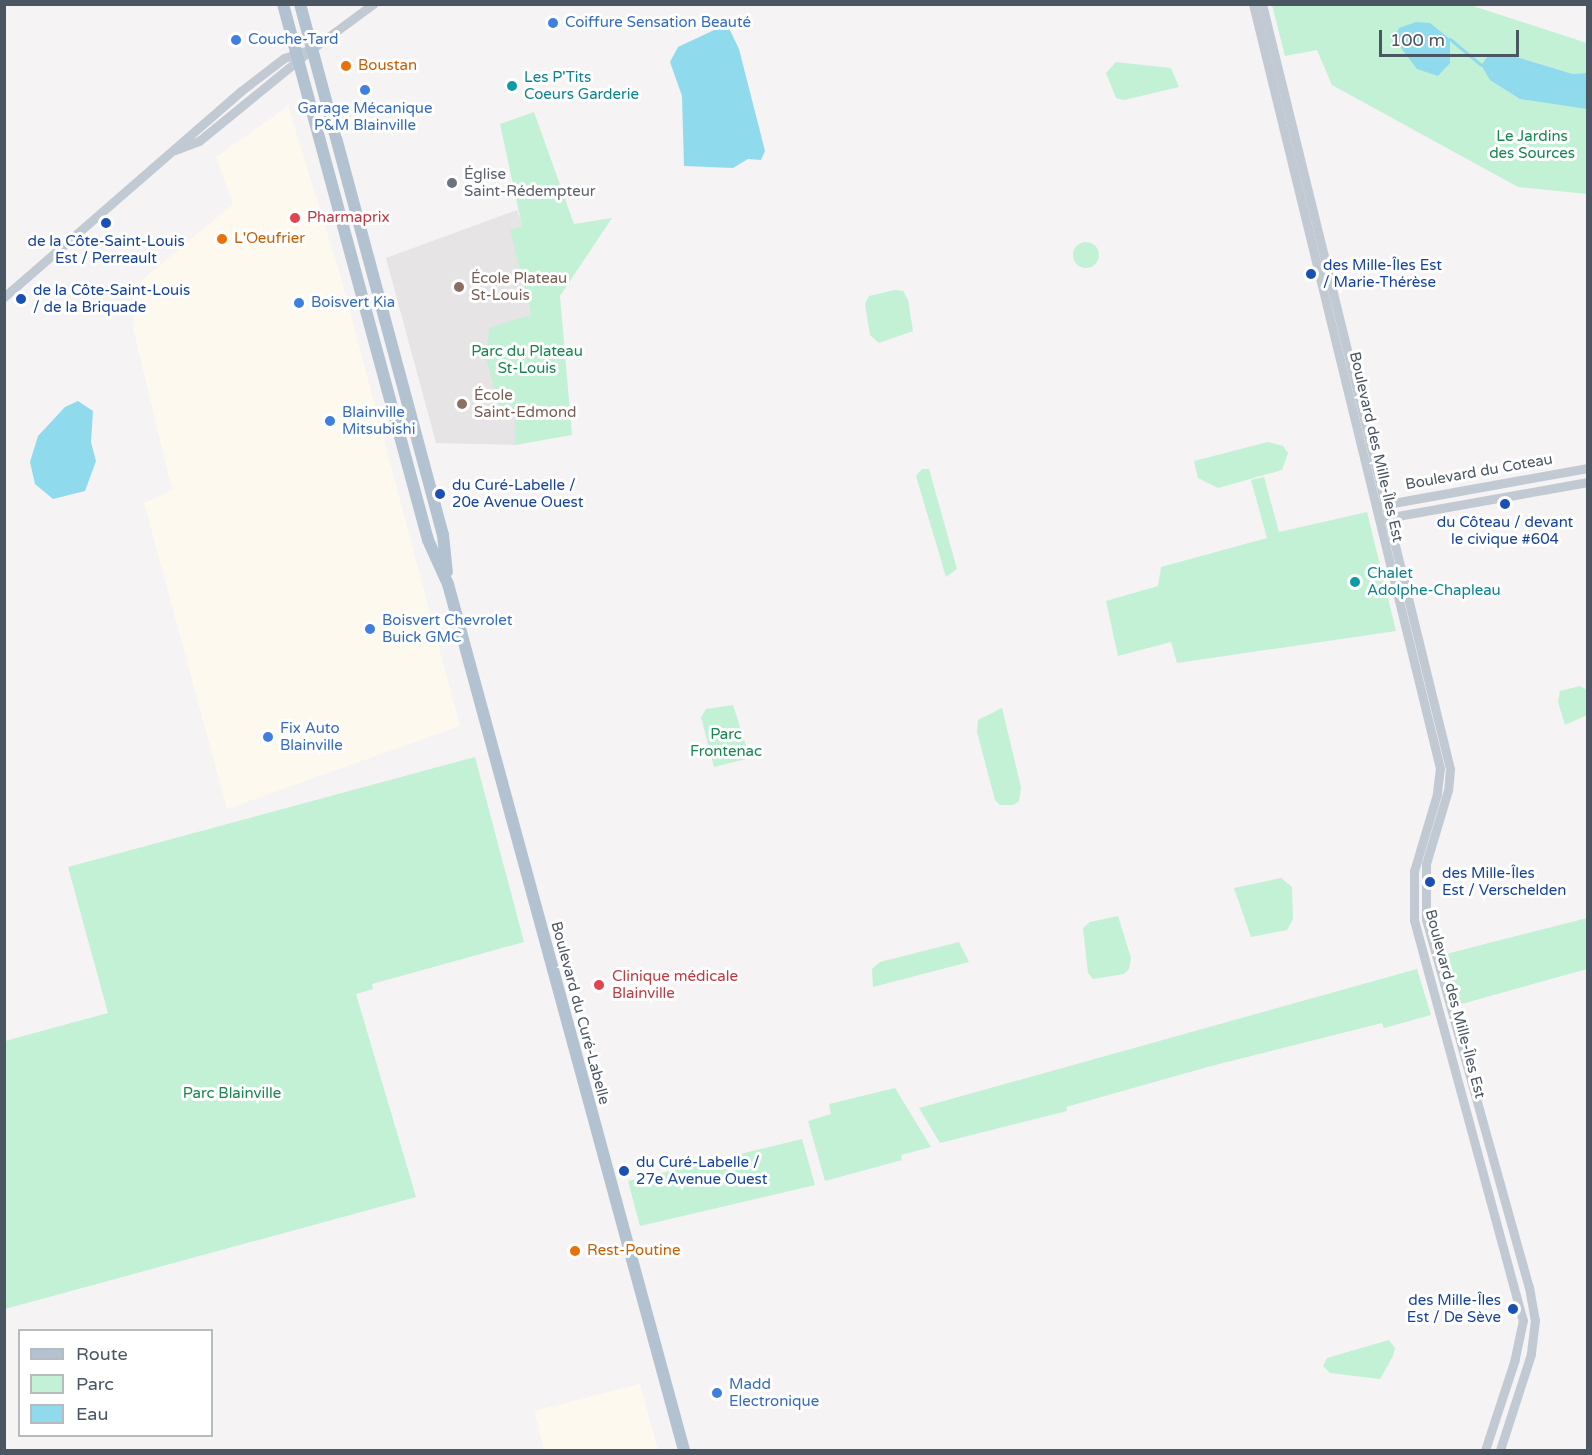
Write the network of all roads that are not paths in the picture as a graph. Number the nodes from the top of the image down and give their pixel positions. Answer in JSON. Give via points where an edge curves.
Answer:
{"nodes":[{"id":1,"x":283,"y":4,"type":"edge"},
{"id":2,"x":300,"y":4,"type":"edge"},
{"id":3,"x":373,"y":4,"type":"edge"},
{"id":4,"x":1252,"y":4,"type":"edge"},
{"id":5,"x":1262,"y":4,"type":"edge"},
{"id":6,"x":312,"y":49,"type":"junction"},
{"id":7,"x":297,"y":58,"type":"junction"},
{"id":8,"x":4,"y":297,"type":"edge"},
{"id":9,"x":1587,"y":468,"type":"edge"},
{"id":10,"x":1587,"y":482,"type":"edge"},
{"id":11,"x":1381,"y":505,"type":"junction"},
{"id":12,"x":1389,"y":517,"type":"junction"},
{"id":13,"x":1378,"y":520,"type":"junction"},
{"id":14,"x":448,"y":584,"type":"junction"},
{"id":15,"x":684,"y":1450,"type":"edge"},
{"id":16,"x":1485,"y":1450,"type":"edge"},
{"id":17,"x":1500,"y":1450,"type":"edge"}],
"edges":[{"from":1,"to":7,"type":"main road","name":"Boulevard du Curé-Labelle"},
{"from":2,"to":6,"type":"main road","name":"Boulevard du Curé-Labelle"},
{"from":3,"to":6,"type":"street"},
{"from":4,"to":11,"type":"street","name":"Boulevard des Mille-Îles Est"},
{"from":5,"to":11,"type":"street","name":"Boulevard des Mille-Îles Est"},
{"from":6,"to":7,"type":"street"},
{"from":6,"to":14,"type":"main road","name":"Boulevard du Curé-Labelle","via":[[443,535]]},
{"from":7,"to":8,"type":"street","via":[[259,77]]},
{"from":7,"to":14,"type":"main road","name":"Boulevard du Curé-Labelle","via":[[428,540]]},
{"from":9,"to":11,"type":"street","name":"Boulevard du Coteau"},
{"from":10,"to":12,"type":"street","name":"Boulevard du Coteau"},
{"from":11,"to":12,"type":"street","name":"Boulevard des Mille-Îles Est"},
{"from":11,"to":13,"type":"street","name":"Boulevard des Mille-Îles Est"},
{"from":12,"to":13,"type":"street","name":"Boulevard du Coteau"},
{"from":12,"to":17,"type":"street","name":"Boulevard des Mille-Îles Est","via":[[1451,776],[1426,864],[1426,919],[1534,1313],[1531,1354]]},
{"from":13,"to":16,"type":"street","name":"Boulevard des Mille-Îles Est","via":[[1440,768],[1437,794],[1413,872],[1415,929],[1522,1314],[1517,1352]]},
{"from":14,"to":15,"type":"main road","name":"Boulevard du Curé-Labelle"}]}
